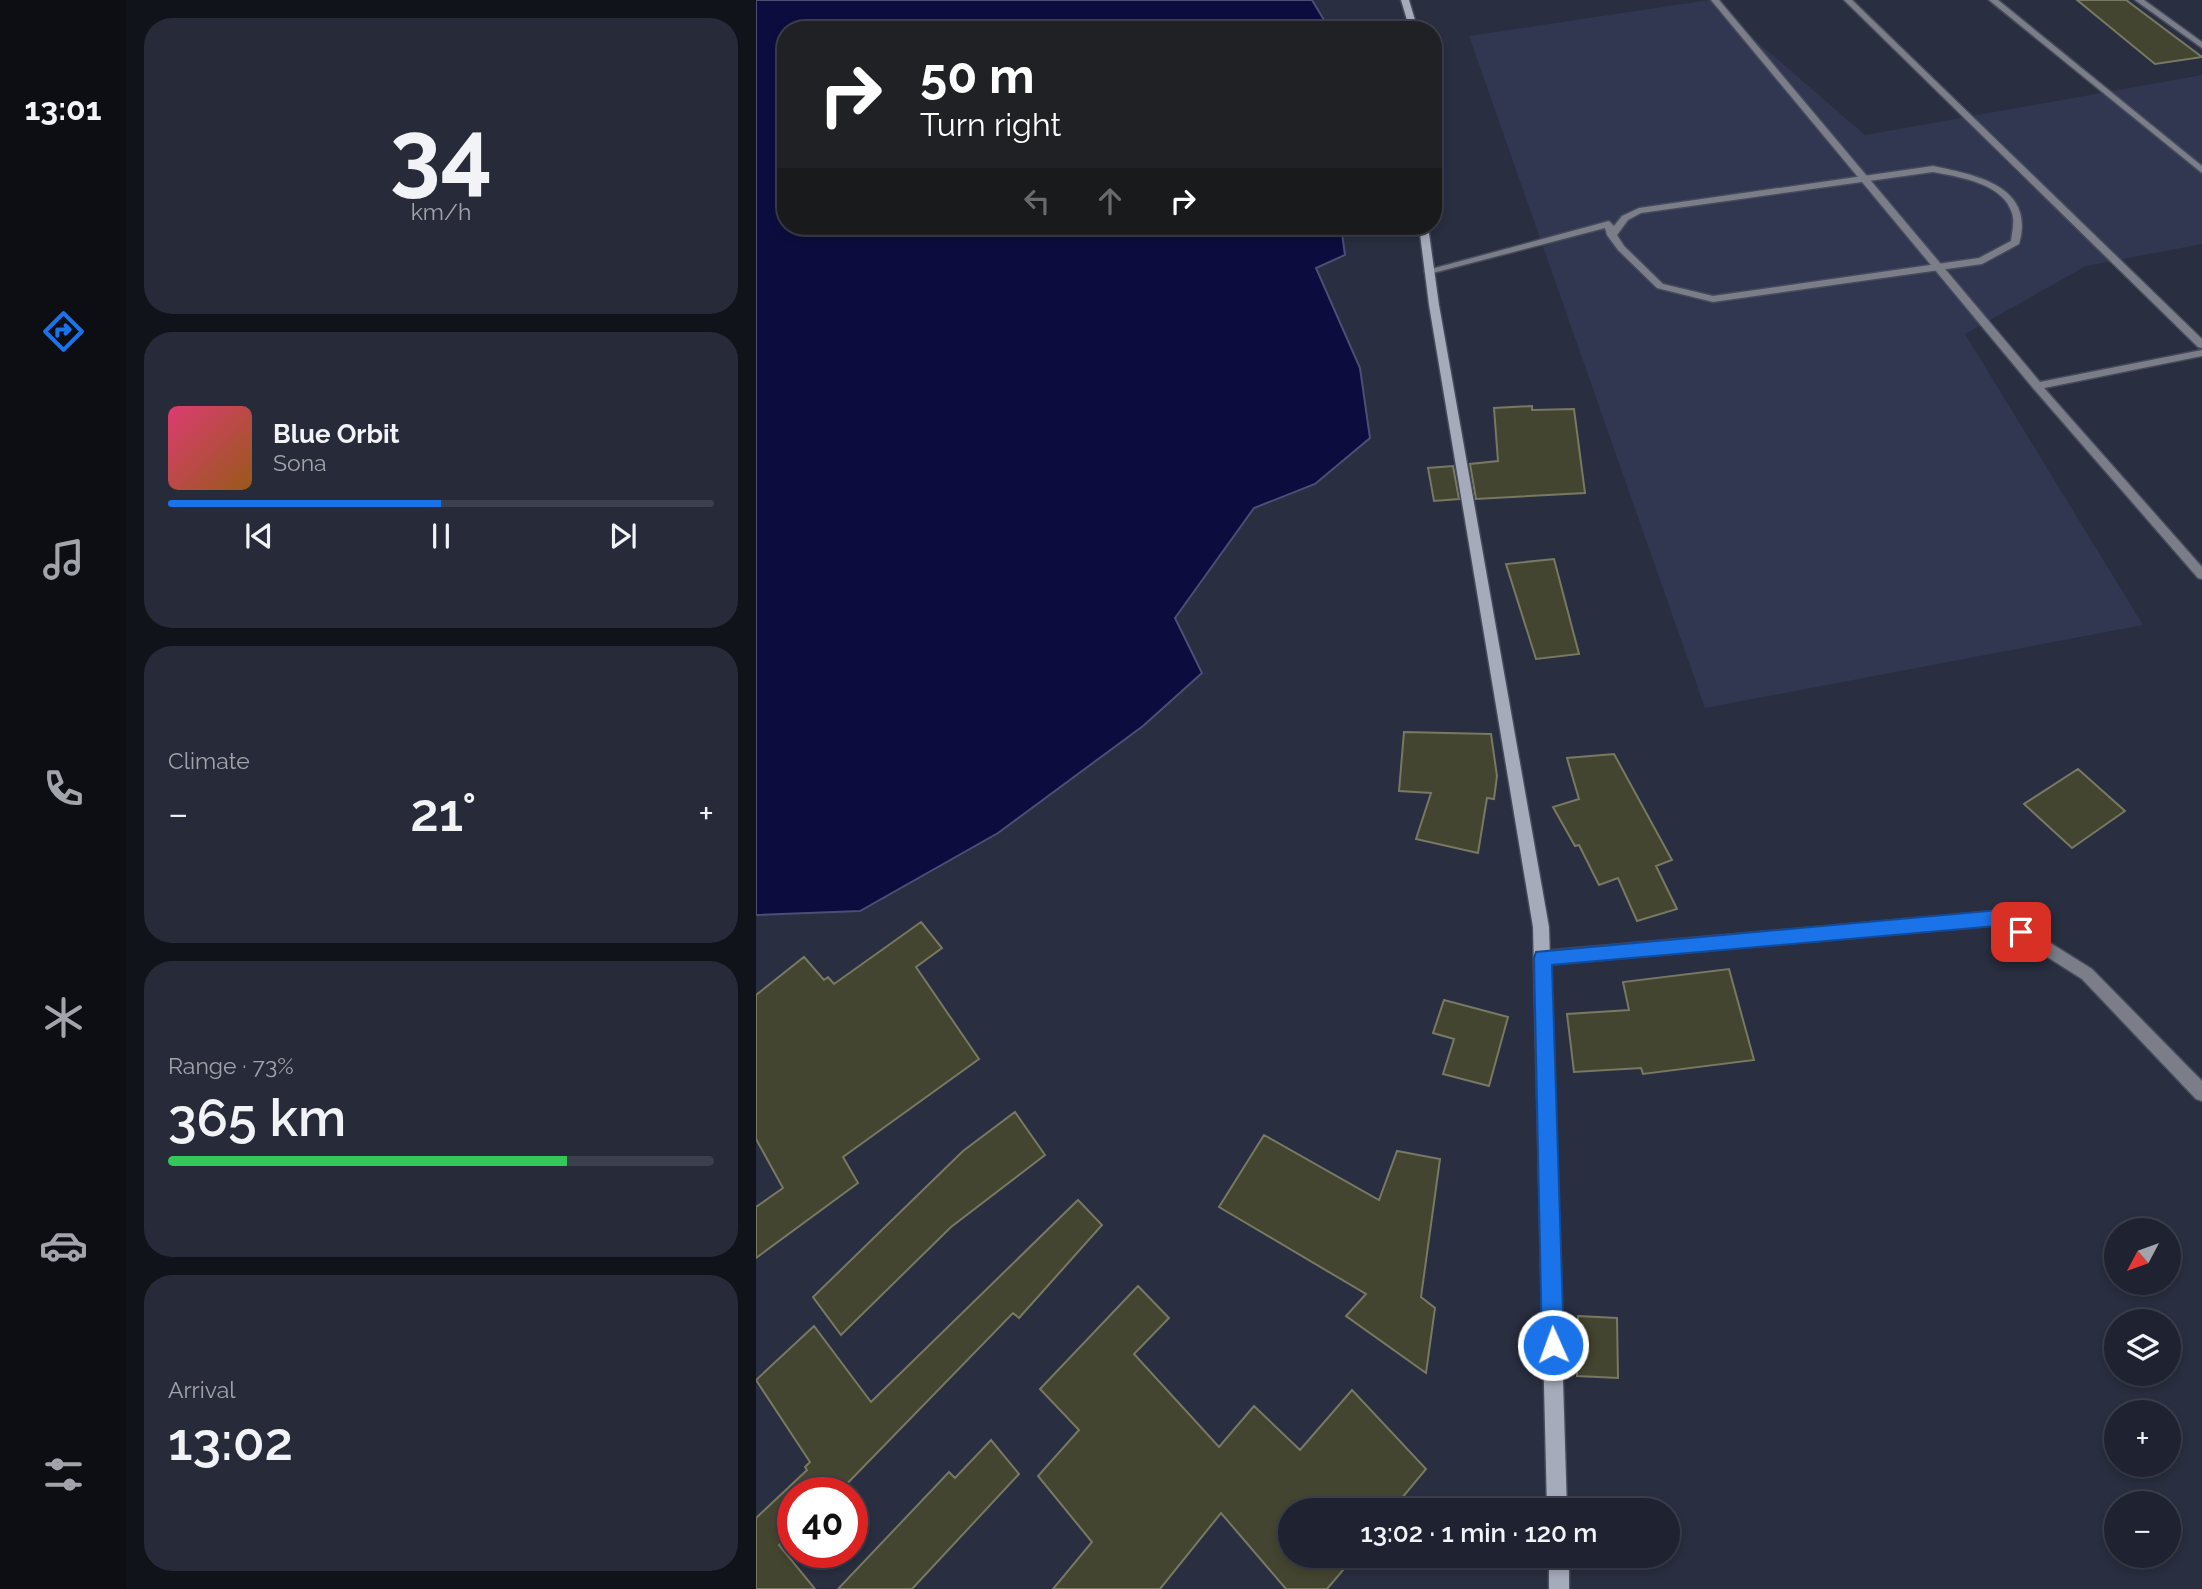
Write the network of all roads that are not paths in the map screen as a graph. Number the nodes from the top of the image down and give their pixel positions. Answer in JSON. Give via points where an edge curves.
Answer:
{"nodes":[{"id":1,"x":1405,"y":0,"type":"edge"},
{"id":2,"x":1715,"y":0,"type":"edge"},
{"id":3,"x":1849,"y":0,"type":"edge"},
{"id":4,"x":1993,"y":0,"type":"edge"},
{"id":5,"x":2139,"y":0,"type":"edge"},
{"id":6,"x":1411,"y":21,"type":"edge"},
{"id":7,"x":2202,"y":46,"type":"edge"},
{"id":8,"x":2202,"y":170,"type":"edge"},
{"id":9,"x":1424,"y":235,"type":"edge"},
{"id":10,"x":1612,"y":235,"type":"junction"},
{"id":11,"x":1429,"y":271,"type":"junction"},
{"id":12,"x":2202,"y":345,"type":"edge"},
{"id":13,"x":2202,"y":353,"type":"edge"},
{"id":14,"x":2037,"y":386,"type":"junction"},
{"id":15,"x":2202,"y":575,"type":"edge"},
{"id":16,"x":1543,"y":958,"type":"junction"},
{"id":17,"x":2202,"y":1093,"type":"edge"},
{"id":18,"x":1557,"y":1498,"type":"edge"},
{"id":19,"x":1559,"y":1568,"type":"edge"},
{"id":20,"x":1559,"y":1589,"type":"edge"}],
"edges":[{"from":1,"to":6,"type":"street"},
{"from":2,"to":14,"type":"street"},
{"from":3,"to":12,"type":"street"},
{"from":4,"to":8,"type":"street"},
{"from":5,"to":7,"type":"street"},
{"from":9,"to":11,"type":"street"},
{"from":10,"to":10,"type":"street","via":[[1660,286],[1713,299],[1982,261],[2016,242],[2017,213],[2002,193],[1973,177],[1933,169],[1639,211],[1625,218]]},
{"from":10,"to":11,"type":"street","via":[[1609,224]]},
{"from":11,"to":16,"type":"street"},
{"from":13,"to":14,"type":"street"},
{"from":14,"to":15,"type":"street"},
{"from":16,"to":17,"type":"street","via":[[1999,918],[2087,974]]},
{"from":16,"to":18,"type":"street"},
{"from":19,"to":20,"type":"street"}]}
